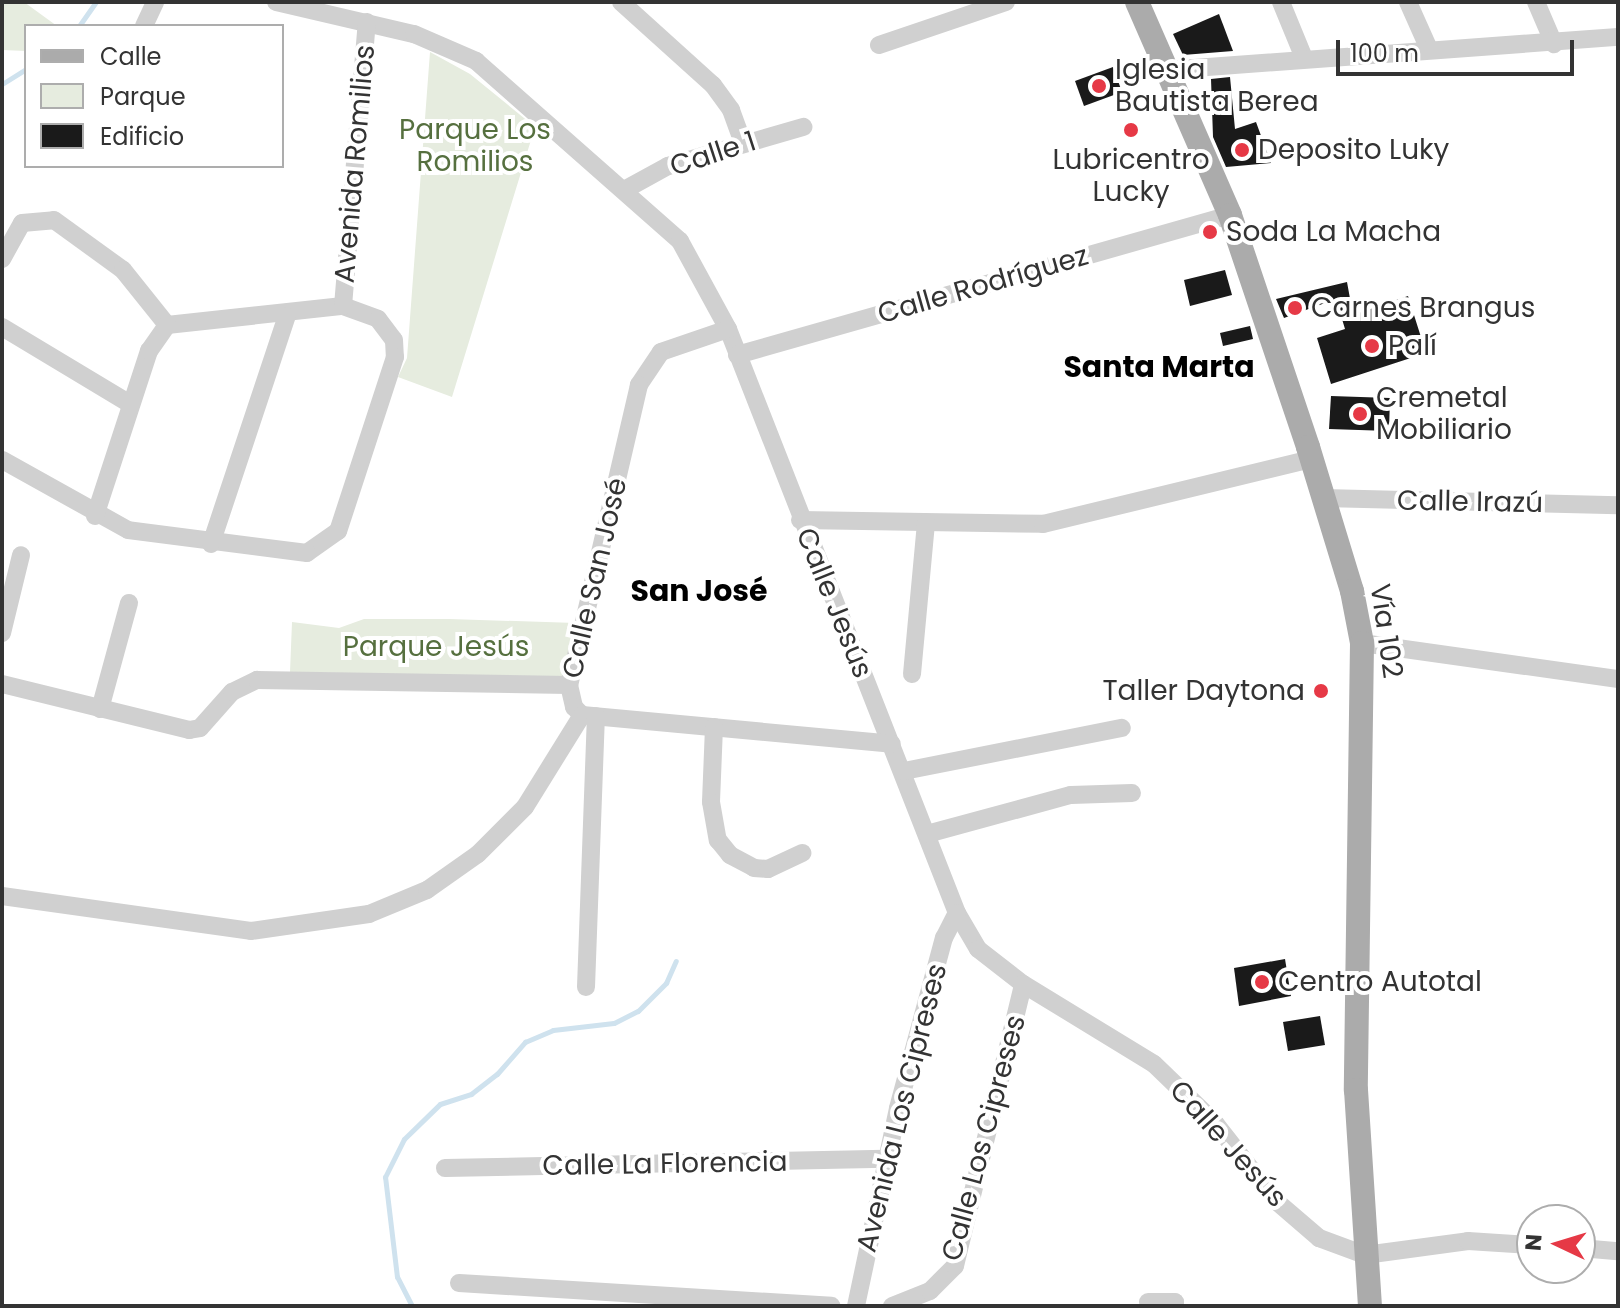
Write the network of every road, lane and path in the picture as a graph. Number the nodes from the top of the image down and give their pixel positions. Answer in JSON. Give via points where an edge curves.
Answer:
{"nodes":[{"id":1,"x":155,"y":2,"type":"edge"},
{"id":2,"x":276,"y":2,"type":"edge"},
{"id":3,"x":621,"y":2,"type":"edge"},
{"id":4,"x":1006,"y":2,"type":"edge"},
{"id":5,"x":1137,"y":2,"type":"edge"},
{"id":6,"x":1281,"y":2,"type":"edge"},
{"id":7,"x":1408,"y":2,"type":"edge"},
{"id":8,"x":1536,"y":2,"type":"edge"},
{"id":9,"x":367,"y":22,"type":"junction"},
{"id":10,"x":145,"y":24,"type":"edge"},
{"id":11,"x":1618,"y":37,"type":"edge"},
{"id":12,"x":1554,"y":44,"type":"junction"},
{"id":13,"x":879,"y":45,"type":"dead end"},
{"id":14,"x":1428,"y":47,"type":"junction"},
{"id":15,"x":1304,"y":58,"type":"junction"},
{"id":16,"x":1167,"y":70,"type":"junction"},
{"id":17,"x":803,"y":127,"type":"dead end"},
{"id":18,"x":743,"y":143,"type":"junction"},
{"id":19,"x":626,"y":189,"type":"junction"},
{"id":20,"x":1230,"y":215,"type":"junction"},
{"id":21,"x":2,"y":259,"type":"edge"},
{"id":22,"x":343,"y":306,"type":"junction"},
{"id":23,"x":287,"y":316,"type":"junction"},
{"id":24,"x":167,"y":325,"type":"junction"},
{"id":25,"x":2,"y":327,"type":"edge"},
{"id":26,"x":728,"y":329,"type":"junction"},
{"id":27,"x":737,"y":355,"type":"junction"},
{"id":28,"x":130,"y":404,"type":"junction"},
{"id":29,"x":1311,"y":459,"type":"junction"},
{"id":30,"x":2,"y":460,"type":"edge"},
{"id":31,"x":1323,"y":498,"type":"junction"},
{"id":32,"x":1618,"y":505,"type":"edge"},
{"id":33,"x":95,"y":516,"type":"junction"},
{"id":34,"x":800,"y":520,"type":"junction"},
{"id":35,"x":926,"y":523,"type":"junction"},
{"id":36,"x":211,"y":544,"type":"junction"},
{"id":37,"x":21,"y":555,"type":"dead end"},
{"id":38,"x":129,"y":603,"type":"dead end"},
{"id":39,"x":2,"y":633,"type":"edge"},
{"id":40,"x":1362,"y":643,"type":"junction"},
{"id":41,"x":912,"y":674,"type":"dead end"},
{"id":42,"x":1618,"y":679,"type":"edge"},
{"id":43,"x":2,"y":684,"type":"edge"},
{"id":44,"x":569,"y":685,"type":"junction"},
{"id":45,"x":100,"y":709,"type":"junction"},
{"id":46,"x":589,"y":715,"type":"junction"},
{"id":47,"x":714,"y":727,"type":"junction"},
{"id":48,"x":1122,"y":728,"type":"dead end"},
{"id":49,"x":892,"y":744,"type":"junction"},
{"id":50,"x":904,"y":771,"type":"junction"},
{"id":51,"x":1132,"y":793,"type":"dead end"},
{"id":52,"x":927,"y":834,"type":"junction"},
{"id":53,"x":803,"y":853,"type":"dead end"},
{"id":54,"x":2,"y":896,"type":"edge"},
{"id":55,"x":957,"y":913,"type":"junction"},
{"id":56,"x":1023,"y":984,"type":"junction"},
{"id":57,"x":586,"y":987,"type":"dead end"},
{"id":58,"x":885,"y":1159,"type":"junction"},
{"id":59,"x":445,"y":1168,"type":"dead end"},
{"id":60,"x":1516,"y":1244,"type":"edge"},
{"id":61,"x":1596,"y":1249,"type":"edge"},
{"id":62,"x":1618,"y":1251,"type":"edge"},
{"id":63,"x":1365,"y":1255,"type":"junction"},
{"id":64,"x":459,"y":1283,"type":"dead end"},
{"id":65,"x":1148,"y":1302,"type":"dead end"},
{"id":66,"x":831,"y":1306,"type":"edge"},
{"id":67,"x":856,"y":1306,"type":"edge"},
{"id":68,"x":892,"y":1306,"type":"edge"},
{"id":69,"x":1175,"y":1306,"type":"edge"},
{"id":70,"x":1370,"y":1306,"type":"edge"}],
"edges":[{"from":1,"to":10,"type":"street"},
{"from":2,"to":9,"type":"street","name":"Calle Jesús"},
{"from":3,"to":18,"type":"street","via":[[713,85],[731,110]]},
{"from":4,"to":13,"type":"street"},
{"from":5,"to":16,"type":"main road","name":"Vía 102"},
{"from":6,"to":15,"type":"street"},
{"from":7,"to":14,"type":"street"},
{"from":8,"to":12,"type":"street"},
{"from":9,"to":19,"type":"street","name":"Calle Jesús","via":[[444,44],[476,61]]},
{"from":9,"to":22,"type":"street","name":"Avenida Romilios"},
{"from":11,"to":12,"type":"street"},
{"from":12,"to":14,"type":"street"},
{"from":14,"to":15,"type":"street"},
{"from":15,"to":16,"type":"street"},
{"from":16,"to":20,"type":"main road","name":"Vía 102"},
{"from":17,"to":18,"type":"street","name":"Calle 1"},
{"from":18,"to":19,"type":"street","name":"Calle 1","via":[[668,166]]},
{"from":19,"to":26,"type":"street","name":"Calle Jesús","via":[[680,241]]},
{"from":20,"to":27,"type":"street","name":"Calle Rodríguez"},
{"from":20,"to":29,"type":"main road","name":"Vía 102"},
{"from":21,"to":24,"type":"street","via":[[13,232],[32,218],[54,220],[100,251]]},
{"from":22,"to":23,"type":"street"},
{"from":22,"to":36,"type":"street","via":[[378,319],[394,340],[395,357],[338,531],[319,549],[296,554]]},
{"from":23,"to":24,"type":"street"},
{"from":23,"to":36,"type":"street"},
{"from":24,"to":28,"type":"street","via":[[149,351]]},
{"from":25,"to":28,"type":"street"},
{"from":26,"to":27,"type":"street","name":"Calle Jesús"},
{"from":26,"to":44,"type":"street","name":"Calle San José","via":[[661,352],[645,371]]},
{"from":27,"to":34,"type":"street","name":"Calle Jesús"},
{"from":28,"to":33,"type":"street"},
{"from":29,"to":31,"type":"main road","name":"Vía 102"},
{"from":29,"to":35,"type":"street","via":[[1089,517],[1043,524]]},
{"from":30,"to":33,"type":"street"},
{"from":31,"to":32,"type":"street","name":"Calle Irazú"},
{"from":31,"to":40,"type":"main road","name":"Vía 102"},
{"from":33,"to":36,"type":"street","via":[[128,530]]},
{"from":34,"to":35,"type":"street"},
{"from":34,"to":49,"type":"street","name":"Calle Jesús"},
{"from":35,"to":41,"type":"street"},
{"from":37,"to":39,"type":"street"},
{"from":38,"to":45,"type":"street"},
{"from":40,"to":42,"type":"street"},
{"from":40,"to":63,"type":"main road","name":"Vía 102","via":[[1356,1023]]},
{"from":43,"to":45,"type":"street"},
{"from":44,"to":45,"type":"street","via":[[257,680],[232,692],[200,728],[189,730]]},
{"from":44,"to":46,"type":"street","name":"Calle San José"},
{"from":46,"to":47,"type":"street","name":"Calle San José"},
{"from":46,"to":54,"type":"street","via":[[525,807],[478,854],[427,890],[369,914],[291,928],[238,930]]},
{"from":46,"to":57,"type":"street"},
{"from":47,"to":49,"type":"street","name":"Calle San José"},
{"from":47,"to":53,"type":"street","via":[[711,802],[718,840],[742,864],[754,868],[768,869]]},
{"from":48,"to":50,"type":"street"},
{"from":49,"to":50,"type":"street","name":"Calle Jesús"},
{"from":50,"to":52,"type":"street","name":"Calle Jesús"},
{"from":51,"to":52,"type":"street","via":[[1071,795]]},
{"from":52,"to":55,"type":"street","name":"Calle Jesús"},
{"from":55,"to":56,"type":"street","name":"Calle Jesús","via":[[978,949]]},
{"from":55,"to":58,"type":"street","name":"Avenida Los Cipreses","via":[[944,938]]},
{"from":56,"to":63,"type":"street","name":"Calle Jesús","via":[[1154,1064],[1215,1123],[1276,1201],[1319,1238]]},
{"from":56,"to":68,"type":"street","name":"Calle Los Cipreses","via":[[955,1266],[930,1291]]},
{"from":58,"to":59,"type":"street","name":"Calle La Florencia"},
{"from":58,"to":67,"type":"street","name":"Avenida Los Cipreses"},
{"from":60,"to":63,"type":"street","via":[[1468,1241]]},
{"from":61,"to":62,"type":"street"},
{"from":63,"to":70,"type":"main road","name":"Vía 102"},
{"from":64,"to":66,"type":"street"},
{"from":65,"to":69,"type":"street"}]}
